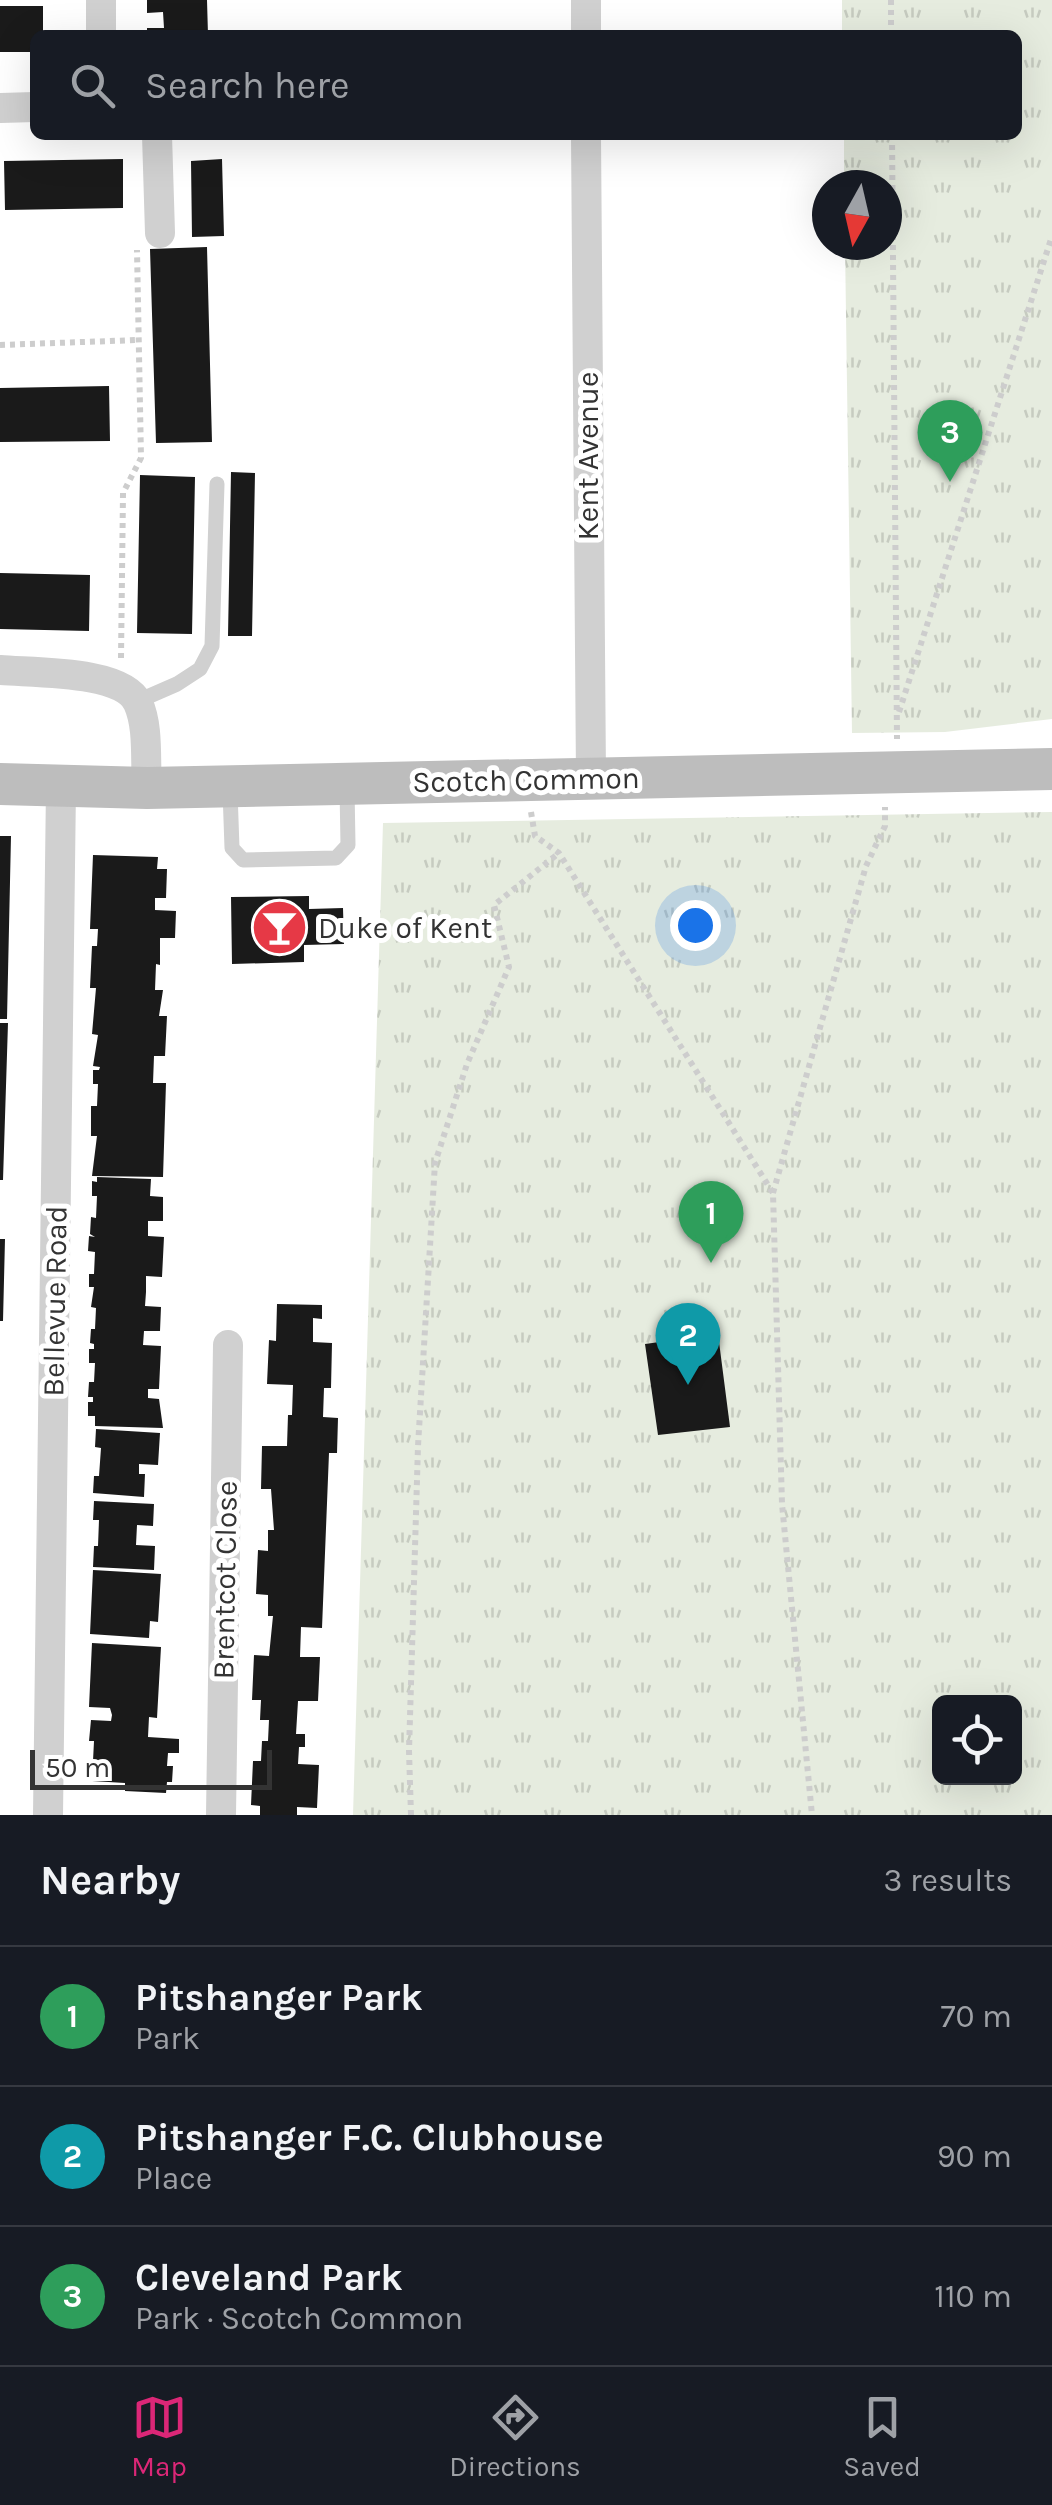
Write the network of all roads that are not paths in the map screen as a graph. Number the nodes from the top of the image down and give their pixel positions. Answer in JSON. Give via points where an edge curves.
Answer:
{"nodes":[{"id":1,"x":101,"y":0,"type":"edge"},
{"id":2,"x":586,"y":0,"type":"edge"},
{"id":3,"x":101,"y":30,"type":"edge"},
{"id":4,"x":586,"y":30,"type":"edge"},
{"id":5,"x":30,"y":107,"type":"edge"},
{"id":6,"x":0,"y":108,"type":"edge"},
{"id":7,"x":158,"y":140,"type":"edge"},
{"id":8,"x":586,"y":140,"type":"edge"},
{"id":9,"x":160,"y":233,"type":"road end"},
{"id":10,"x":216,"y":484,"type":"dead end"},
{"id":11,"x":0,"y":670,"type":"edge"},
{"id":12,"x":129,"y":692,"type":"junction"},
{"id":13,"x":1052,"y":769,"type":"edge"},
{"id":14,"x":591,"y":778,"type":"junction"},
{"id":15,"x":0,"y":784,"type":"edge"},
{"id":16,"x":348,"y":784,"type":"junction"},
{"id":17,"x":229,"y":786,"type":"junction"},
{"id":18,"x":61,"y":788,"type":"junction"},
{"id":19,"x":147,"y":788,"type":"junction"},
{"id":20,"x":228,"y":1345,"type":"dead end"},
{"id":21,"x":48,"y":1815,"type":"edge"},
{"id":22,"x":221,"y":1815,"type":"edge"}],
"edges":[{"from":1,"to":3,"type":"street"},
{"from":2,"to":4,"type":"street"},
{"from":5,"to":6,"type":"street"},
{"from":7,"to":9,"type":"street"},
{"from":8,"to":14,"type":"street","name":"Kent Avenue"},
{"from":10,"to":12,"type":"lane","via":[[212,646],[200,669],[176,684]]},
{"from":11,"to":12,"type":"street","via":[[97,678]]},
{"from":12,"to":19,"type":"street","via":[[142,717]]},
{"from":13,"to":14,"type":"main road","name":"Scotch Common"},
{"from":14,"to":16,"type":"main road","name":"Scotch Common"},
{"from":15,"to":18,"type":"main road","name":"Scotch Common"},
{"from":16,"to":17,"type":"main road","name":"Scotch Common"},
{"from":16,"to":17,"type":"lane","via":[[348,845],[336,858],[262,860],[243,860],[232,848]]},
{"from":17,"to":19,"type":"main road","name":"Scotch Common"},
{"from":18,"to":19,"type":"main road","name":"Scotch Common"},
{"from":18,"to":21,"type":"street","name":"Bellevue Road"},
{"from":20,"to":22,"type":"street","name":"Brentcot Close"}]}
